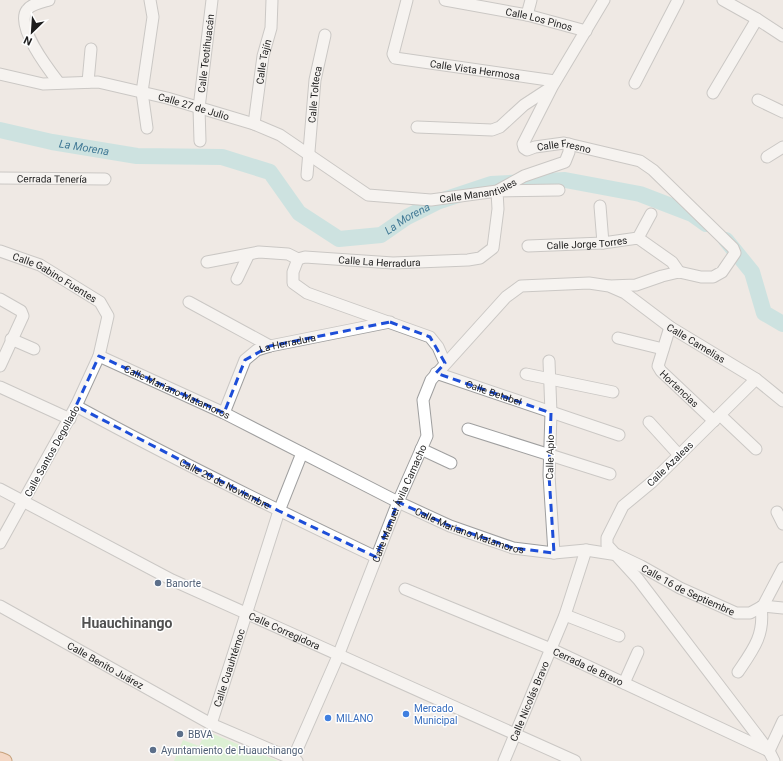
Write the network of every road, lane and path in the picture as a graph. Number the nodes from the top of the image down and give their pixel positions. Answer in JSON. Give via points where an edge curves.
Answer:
{"nodes":[{"id":1,"x":49,"y":0,"type":"edge"},
{"id":2,"x":150,"y":0,"type":"edge"},
{"id":3,"x":212,"y":0,"type":"edge"},
{"id":4,"x":272,"y":0,"type":"edge"},
{"id":5,"x":407,"y":0,"type":"edge"},
{"id":6,"x":445,"y":0,"type":"edge"},
{"id":7,"x":531,"y":0,"type":"edge"},
{"id":8,"x":604,"y":0,"type":"edge"},
{"id":9,"x":678,"y":0,"type":"edge"},
{"id":10,"x":723,"y":0,"type":"edge"},
{"id":11,"x":467,"y":2,"type":"edge"},
{"id":12,"x":527,"y":16,"type":"junction"},
{"id":13,"x":757,"y":18,"type":"junction"},
{"id":14,"x":586,"y":31,"type":"junction"},
{"id":15,"x":325,"y":35,"type":"dead end"},
{"id":16,"x":783,"y":36,"type":"edge"},
{"id":17,"x":91,"y":49,"type":"dead end"},
{"id":18,"x":0,"y":74,"type":"edge"},
{"id":19,"x":88,"y":82,"type":"junction"},
{"id":20,"x":635,"y":82,"type":"dead end"},
{"id":21,"x":59,"y":83,"type":"junction"},
{"id":22,"x":553,"y":84,"type":"junction"},
{"id":23,"x":142,"y":92,"type":"junction"},
{"id":24,"x":712,"y":93,"type":"dead end"},
{"id":25,"x":758,"y":100,"type":"dead end"},
{"id":26,"x":199,"y":108,"type":"junction"},
{"id":27,"x":783,"y":112,"type":"edge"},
{"id":28,"x":254,"y":124,"type":"junction"},
{"id":29,"x":147,"y":128,"type":"dead end"},
{"id":30,"x":417,"y":128,"type":"dead end"},
{"id":31,"x":200,"y":140,"type":"dead end"},
{"id":32,"x":569,"y":144,"type":"junction"},
{"id":33,"x":783,"y":147,"type":"edge"},
{"id":34,"x":309,"y":154,"type":"junction"},
{"id":35,"x":767,"y":157,"type":"dead end"},
{"id":36,"x":307,"y":176,"type":"dead end"},
{"id":37,"x":0,"y":178,"type":"edge"},
{"id":38,"x":105,"y":179,"type":"dead end"},
{"id":39,"x":560,"y":190,"type":"dead end"},
{"id":40,"x":497,"y":191,"type":"junction"},
{"id":41,"x":368,"y":195,"type":"joint"},
{"id":42,"x":600,"y":206,"type":"dead end"},
{"id":43,"x":651,"y":214,"type":"dead end"},
{"id":44,"x":638,"y":238,"type":"junction"},
{"id":45,"x":603,"y":243,"type":"junction"},
{"id":46,"x":528,"y":246,"type":"dead end"},
{"id":47,"x":0,"y":251,"type":"edge"},
{"id":48,"x":248,"y":256,"type":"junction"},
{"id":49,"x":298,"y":259,"type":"junction"},
{"id":50,"x":206,"y":262,"type":"dead end"},
{"id":51,"x":680,"y":272,"type":"junction"},
{"id":52,"x":237,"y":279,"type":"dead end"},
{"id":53,"x":609,"y":286,"type":"junction"},
{"id":54,"x":0,"y":299,"type":"edge"},
{"id":55,"x":189,"y":302,"type":"dead end"},
{"id":56,"x":390,"y":322,"type":"junction"},
{"id":57,"x":670,"y":327,"type":"junction"},
{"id":58,"x":618,"y":338,"type":"dead end"},
{"id":59,"x":12,"y":339,"type":"junction"},
{"id":60,"x":270,"y":346,"type":"junction"},
{"id":61,"x":34,"y":349,"type":"dead end"},
{"id":62,"x":663,"y":349,"type":"junction"},
{"id":63,"x":99,"y":356,"type":"junction"},
{"id":64,"x":549,"y":360,"type":"dead end"},
{"id":65,"x":445,"y":363,"type":"junction"},
{"id":66,"x":0,"y":366,"type":"edge"},
{"id":67,"x":436,"y":373,"type":"junction"},
{"id":68,"x":526,"y":374,"type":"dead end"},
{"id":69,"x":756,"y":379,"type":"junction"},
{"id":70,"x":549,"y":380,"type":"junction"},
{"id":71,"x":0,"y":387,"type":"edge"},
{"id":72,"x":613,"y":392,"type":"dead end"},
{"id":73,"x":783,"y":401,"type":"edge"},
{"id":74,"x":76,"y":406,"type":"junction"},
{"id":75,"x":224,"y":413,"type":"junction"},
{"id":76,"x":550,"y":413,"type":"junction"},
{"id":77,"x":717,"y":418,"type":"junction"},
{"id":78,"x":70,"y":419,"type":"junction"},
{"id":79,"x":649,"y":422,"type":"dead end"},
{"id":80,"x":468,"y":429,"type":"dead end"},
{"id":81,"x":620,"y":435,"type":"dead end"},
{"id":82,"x":421,"y":449,"type":"junction"},
{"id":83,"x":756,"y":449,"type":"dead end"},
{"id":84,"x":302,"y":453,"type":"junction"},
{"id":85,"x":678,"y":455,"type":"junction"},
{"id":86,"x":549,"y":456,"type":"junction"},
{"id":87,"x":451,"y":463,"type":"dead end"},
{"id":88,"x":610,"y":474,"type":"dead end"},
{"id":89,"x":0,"y":489,"type":"edge"},
{"id":90,"x":24,"y":502,"type":"junction"},
{"id":91,"x":398,"y":502,"type":"junction"},
{"id":92,"x":279,"y":511,"type":"junction"},
{"id":93,"x":777,"y":512,"type":"dead end"},
{"id":94,"x":783,"y":524,"type":"edge"},
{"id":95,"x":0,"y":543,"type":"edge"},
{"id":96,"x":586,"y":550,"type":"junction"},
{"id":97,"x":554,"y":553,"type":"junction"},
{"id":98,"x":618,"y":556,"type":"junction"},
{"id":99,"x":376,"y":557,"type":"junction"},
{"id":100,"x":783,"y":568,"type":"edge"},
{"id":101,"x":405,"y":589,"type":"dead end"},
{"id":102,"x":0,"y":606,"type":"edge"},
{"id":103,"x":762,"y":606,"type":"junction"},
{"id":104,"x":783,"y":608,"type":"edge"},
{"id":105,"x":247,"y":612,"type":"junction"},
{"id":106,"x":565,"y":615,"type":"junction"},
{"id":107,"x":619,"y":636,"type":"dead end"},
{"id":108,"x":552,"y":649,"type":"junction"},
{"id":109,"x":638,"y":652,"type":"dead end"},
{"id":110,"x":338,"y":656,"type":"junction"},
{"id":111,"x":738,"y":672,"type":"dead end"},
{"id":112,"x":624,"y":683,"type":"junction"},
{"id":113,"x":783,"y":721,"type":"edge"},
{"id":114,"x":210,"y":724,"type":"junction"},
{"id":115,"x":515,"y":735,"type":"junction"},
{"id":116,"x":771,"y":756,"type":"edge"},
{"id":117,"x":0,"y":759,"type":"edge"},
{"id":118,"x":294,"y":760,"type":"edge"},
{"id":119,"x":5,"y":761,"type":"edge"},
{"id":120,"x":504,"y":761,"type":"edge"},
{"id":121,"x":575,"y":761,"type":"edge"}],
"edges":[{"from":1,"to":21,"type":"street","via":[[27,9],[24,16],[38,54]]},
{"from":2,"to":23,"type":"street","via":[[153,17]]},
{"from":3,"to":26,"type":"street","name":"Calle Teotihuacán"},
{"from":4,"to":28,"type":"street","name":"Calle Tajín","via":[[271,28],[263,56]]},
{"from":5,"to":22,"type":"street","name":"Calle Vista Hermosa","via":[[393,54],[395,58]]},
{"from":6,"to":11,"type":"street","name":"Calle Los Pinos"},
{"from":7,"to":12,"type":"street"},
{"from":8,"to":14,"type":"street","name":"Calle Fresno"},
{"from":9,"to":20,"type":"street"},
{"from":10,"to":13,"type":"street"},
{"from":11,"to":12,"type":"street","name":"Calle Los Pinos"},
{"from":12,"to":14,"type":"street","name":"Calle Los Pinos"},
{"from":13,"to":16,"type":"street"},
{"from":13,"to":24,"type":"street"},
{"from":14,"to":22,"type":"street","name":"Calle Fresno"},
{"from":15,"to":34,"type":"street","name":"Calle Tolteca","via":[[315,80]]},
{"from":17,"to":19,"type":"street"},
{"from":18,"to":21,"type":"street","name":"Calle 27 de Julio","via":[[43,84]]},
{"from":19,"to":21,"type":"street","name":"Calle 27 de Julio"},
{"from":19,"to":23,"type":"street","name":"Calle 27 de Julio"},
{"from":22,"to":30,"type":"street","via":[[500,127],[492,130]]},
{"from":22,"to":32,"type":"street","name":"Calle Fresno","via":[[523,144],[524,148],[527,150]]},
{"from":23,"to":26,"type":"street","name":"Calle 27 de Julio"},
{"from":23,"to":29,"type":"street"},
{"from":25,"to":27,"type":"street"},
{"from":26,"to":28,"type":"street","name":"Calle 27 de Julio"},
{"from":26,"to":31,"type":"street","name":"Calle Teotihuacán"},
{"from":28,"to":34,"type":"street","name":"Calle 27 de Julio","via":[[280,135]]},
{"from":32,"to":40,"type":"street","name":"Calle Manantiales","via":[[565,162],[524,176]]},
{"from":32,"to":51,"type":"street","name":"Calle Fresno","via":[[640,161],[733,248],[735,253],[722,272],[713,276],[701,277]]},
{"from":33,"to":35,"type":"street"},
{"from":34,"to":36,"type":"street","name":"Calle Tolteca"},
{"from":34,"to":41,"type":"street","name":"Calle 27 de Julio"},
{"from":37,"to":38,"type":"street","name":"Cerrada Tenería"},
{"from":39,"to":40,"type":"street"},
{"from":40,"to":41,"type":"street","name":"Calle Manantiales","via":[[431,200]]},
{"from":40,"to":49,"type":"street","name":"Calle La Herradura","via":[[498,209],[493,248],[480,258],[393,263],[305,257]]},
{"from":42,"to":45,"type":"street"},
{"from":43,"to":44,"type":"street"},
{"from":44,"to":45,"type":"street","name":"Calle Jorge Torres"},
{"from":44,"to":51,"type":"street","name":"Calle Jorge Torres","via":[[672,262]]},
{"from":45,"to":46,"type":"street","name":"Calle Jorge Torres"},
{"from":47,"to":63,"type":"street","name":"Calle Gabino Fuentes","via":[[40,265],[100,302],[108,316]]},
{"from":48,"to":49,"type":"street","name":"Calle La Herradura","via":[[259,252],[288,254]]},
{"from":48,"to":50,"type":"street","name":"Calle La Herradura"},
{"from":48,"to":52,"type":"street"},
{"from":49,"to":56,"type":"street","via":[[293,272],[294,283],[307,294]]},
{"from":51,"to":53,"type":"street","via":[[636,285]]},
{"from":53,"to":57,"type":"street","name":"Calle Camelias","via":[[625,293]]},
{"from":53,"to":65,"type":"street","name":"Calle Manuel Ávila Camacho","via":[[589,283],[521,286],[506,298]]},
{"from":54,"to":59,"type":"street","via":[[23,316]]},
{"from":55,"to":60,"type":"street"},
{"from":56,"to":60,"type":"street","name":"La Herradura"},
{"from":56,"to":65,"type":"street","via":[[430,337]]},
{"from":57,"to":62,"type":"street","name":"Hortencias"},
{"from":57,"to":69,"type":"street","name":"Calle Camelias"},
{"from":58,"to":62,"type":"street"},
{"from":59,"to":61,"type":"street"},
{"from":59,"to":66,"type":"street"},
{"from":60,"to":75,"type":"street","name":"La Herradura","via":[[257,350],[245,360]]},
{"from":62,"to":77,"type":"street","name":"Hortencias","via":[[658,366],[660,371]]},
{"from":63,"to":74,"type":"street","name":"Calle Santos Degollado"},
{"from":63,"to":75,"type":"street","name":"Calle Mariano Matamoros"},
{"from":64,"to":70,"type":"street","name":"Calle Apio"},
{"from":65,"to":67,"type":"street","name":"Calle Manuel Ávila Camacho"},
{"from":67,"to":76,"type":"street","name":"Calle Betabel"},
{"from":67,"to":82,"type":"street","name":"Calle Manuel Ávila Camacho","via":[[424,400],[427,436]]},
{"from":68,"to":70,"type":"street"},
{"from":69,"to":73,"type":"street","name":"Calle Camelias"},
{"from":69,"to":77,"type":"street","name":"Calle Azaleas"},
{"from":70,"to":72,"type":"street"},
{"from":70,"to":76,"type":"street","name":"Calle Apio"},
{"from":71,"to":78,"type":"street"},
{"from":74,"to":78,"type":"street","name":"Calle Santos Degollado"},
{"from":74,"to":92,"type":"street","name":"Calle 20 de Noviembre"},
{"from":75,"to":84,"type":"street","name":"Calle Mariano Matamoros"},
{"from":76,"to":81,"type":"street","name":"Calle Betabel"},
{"from":76,"to":86,"type":"street","name":"Calle Apio"},
{"from":77,"to":83,"type":"street"},
{"from":77,"to":85,"type":"street","name":"Calle Azaleas"},
{"from":78,"to":90,"type":"street","name":"Calle Santos Degollado"},
{"from":79,"to":85,"type":"street"},
{"from":80,"to":86,"type":"street"},
{"from":82,"to":87,"type":"street"},
{"from":82,"to":91,"type":"street","name":"Calle Manuel Ávila Camacho"},
{"from":84,"to":91,"type":"street","name":"Calle Mariano Matamoros"},
{"from":84,"to":92,"type":"street","name":"Calle Cuauhtémoc"},
{"from":85,"to":98,"type":"street","name":"Calle Azaleas","via":[[652,482],[623,506],[607,538],[607,545]]},
{"from":86,"to":88,"type":"street"},
{"from":86,"to":97,"type":"street","name":"Calle Apio"},
{"from":89,"to":90,"type":"street","name":"Calle Corregidora"},
{"from":90,"to":95,"type":"street","name":"Calle Santos Degollado"},
{"from":90,"to":105,"type":"street","name":"Calle Corregidora","via":[[172,580]]},
{"from":91,"to":97,"type":"street","name":"Calle Mariano Matamoros","via":[[450,526],[513,548]]},
{"from":91,"to":99,"type":"street","name":"Calle Manuel Ávila Camacho"},
{"from":92,"to":99,"type":"street","name":"Calle 20 de Noviembre"},
{"from":92,"to":105,"type":"street","name":"Calle Cuauhtémoc"},
{"from":93,"to":94,"type":"street"},
{"from":96,"to":97,"type":"street","name":"Calle Mariano Matamoros"},
{"from":96,"to":98,"type":"street","name":"Calle Mariano Matamoros"},
{"from":96,"to":106,"type":"street","name":"Calle Nicolás Bravo"},
{"from":98,"to":103,"type":"street","name":"Calle 16 de Septiembre","via":[[736,613],[750,613]]},
{"from":98,"to":116,"type":"street"},
{"from":99,"to":110,"type":"street","name":"Calle Manuel Ávila Camacho"},
{"from":100,"to":103,"type":"street"},
{"from":101,"to":108,"type":"street","name":"Cerrada de Bravo"},
{"from":102,"to":114,"type":"street","name":"Calle Benito Juárez"},
{"from":103,"to":104,"type":"street"},
{"from":103,"to":111,"type":"street","via":[[763,622],[757,644]]},
{"from":105,"to":110,"type":"street","name":"Calle Corregidora"},
{"from":105,"to":114,"type":"street","name":"Calle Cuauhtémoc"},
{"from":106,"to":107,"type":"street"},
{"from":106,"to":108,"type":"street","name":"Calle Nicolás Bravo"},
{"from":108,"to":112,"type":"street","name":"Cerrada de Bravo"},
{"from":108,"to":115,"type":"street","name":"Calle Nicolás Bravo"},
{"from":109,"to":112,"type":"street"},
{"from":110,"to":115,"type":"street","name":"Calle Corregidora"},
{"from":110,"to":118,"type":"street","name":"Calle Manuel Ávila Camacho"},
{"from":112,"to":116,"type":"street","name":"Cerrada de Bravo"},
{"from":113,"to":116,"type":"street"},
{"from":114,"to":118,"type":"street","name":"Calle Benito Juárez"},
{"from":115,"to":120,"type":"street","name":"Calle Nicolás Bravo"},
{"from":115,"to":121,"type":"street","name":"Calle Corregidora"},
{"from":117,"to":119,"type":"main road"}]}
